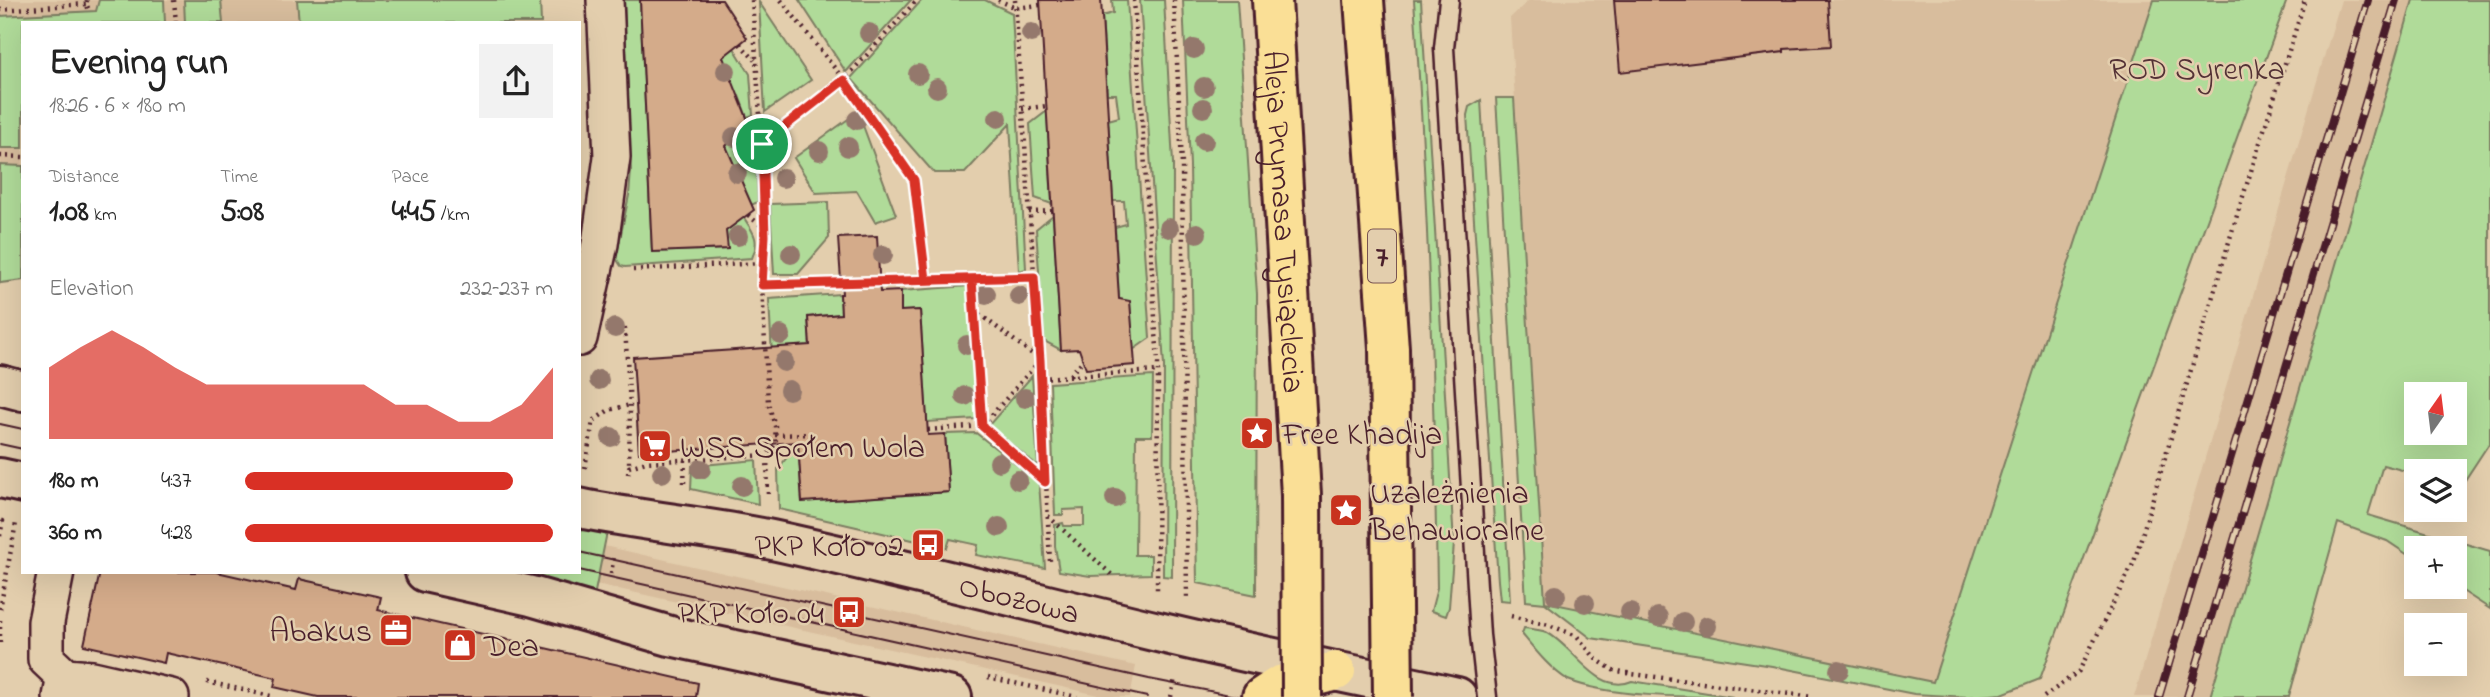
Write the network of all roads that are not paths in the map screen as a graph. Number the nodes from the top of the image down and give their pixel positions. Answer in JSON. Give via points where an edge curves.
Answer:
{"nodes":[{"id":1,"x":605,"y":0,"type":"edge"},
{"id":2,"x":1272,"y":0,"type":"edge"},
{"id":3,"x":1364,"y":0,"type":"edge"},
{"id":4,"x":1449,"y":0,"type":"edge"},
{"id":5,"x":581,"y":329,"type":"edge"},
{"id":6,"x":0,"y":386,"type":"edge"},
{"id":7,"x":21,"y":391,"type":"edge"},
{"id":8,"x":0,"y":478,"type":"edge"},
{"id":9,"x":21,"y":483,"type":"edge"},
{"id":10,"x":581,"y":492,"type":"edge"},
{"id":11,"x":55,"y":574,"type":"edge"},
{"id":12,"x":434,"y":574,"type":"edge"},
{"id":13,"x":1336,"y":671,"type":"junction"},
{"id":14,"x":63,"y":687,"type":"edge"},
{"id":15,"x":171,"y":697,"type":"edge"},
{"id":16,"x":952,"y":697,"type":"edge"},
{"id":17,"x":1262,"y":697,"type":"edge"},
{"id":18,"x":1302,"y":697,"type":"edge"},
{"id":19,"x":1393,"y":697,"type":"edge"},
{"id":20,"x":1457,"y":697,"type":"edge"},
{"id":21,"x":1487,"y":697,"type":"edge"}],
"edges":[{"from":1,"to":5,"type":"street","via":[[612,157],[600,244]]},
{"from":2,"to":18,"type":"main road","name":"Aleja Prymasa Tysiąclecia","bridge":true,"via":[[1301,495]]},
{"from":3,"to":19,"type":"main road","number":"7","bridge":true,"via":[[1389,348]]},
{"from":4,"to":21,"type":"lane","via":[[1444,48]]},
{"from":6,"to":7,"type":"street"},
{"from":8,"to":9,"type":"street"},
{"from":10,"to":13,"type":"street","name":"Obozowa","via":[[621,516],[771,540]]},
{"from":11,"to":14,"type":"street","via":[[46,622],[46,659]]},
{"from":12,"to":16,"type":"street","via":[[670,636]]},
{"from":13,"to":17,"type":"main road","via":[[1280,685]]},
{"from":13,"to":20,"type":"street","name":"Obozowa"},
{"from":14,"to":15,"type":"street","via":[[92,679]]}]}
